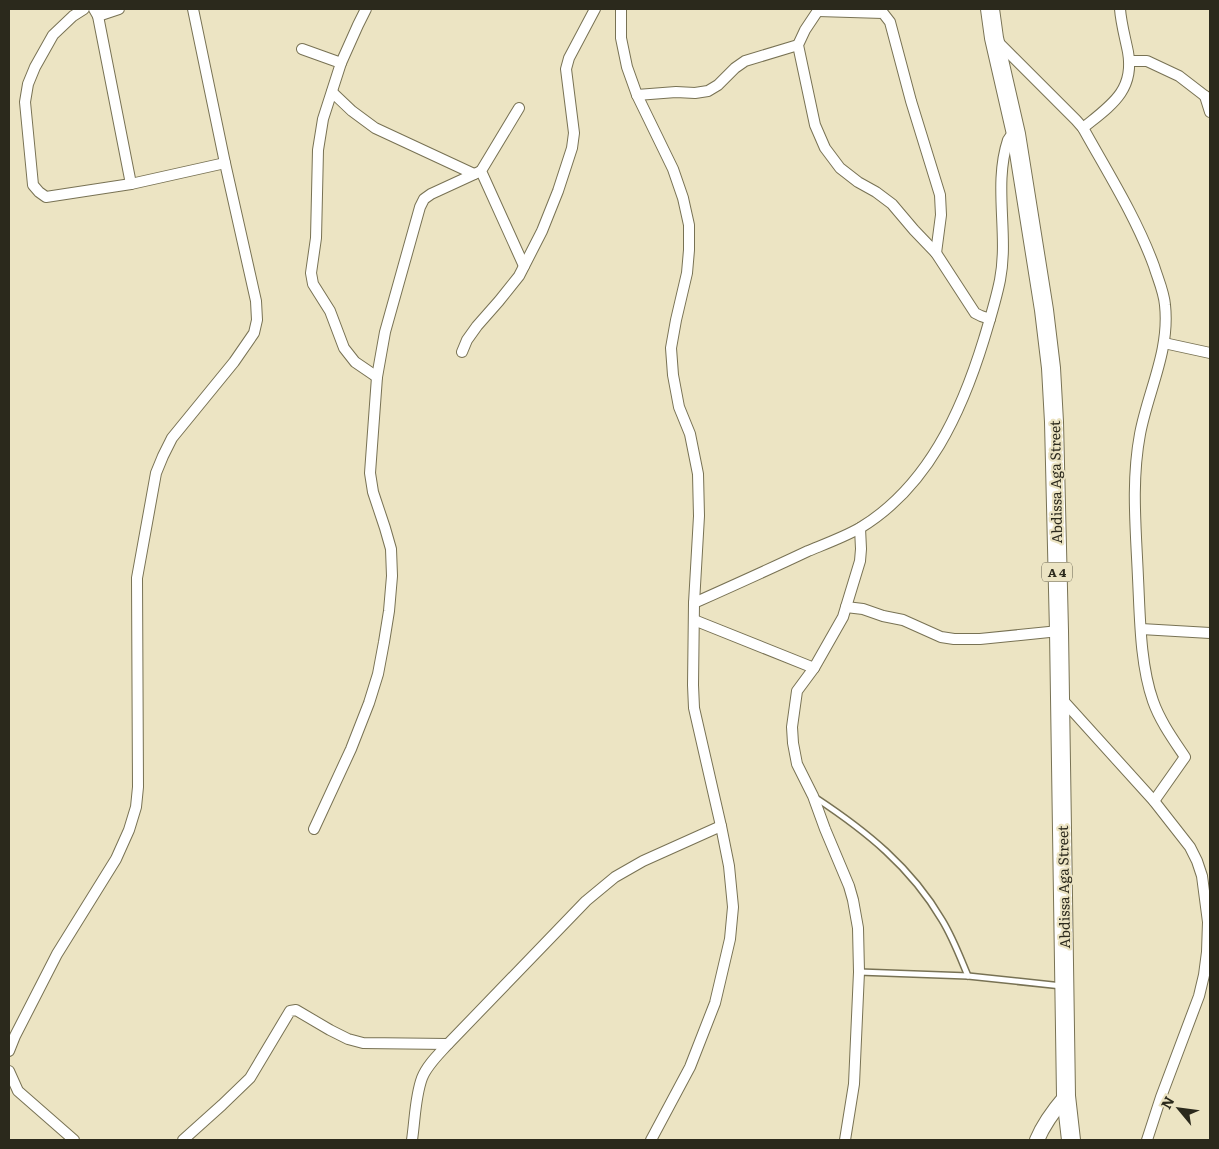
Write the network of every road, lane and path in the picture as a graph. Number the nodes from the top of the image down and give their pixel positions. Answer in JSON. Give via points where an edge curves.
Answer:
{"nodes":[{"id":1,"x":84,"y":9,"type":"edge"},
{"id":2,"x":119,"y":9,"type":"edge"},
{"id":3,"x":193,"y":9,"type":"edge"},
{"id":4,"x":366,"y":9,"type":"edge"},
{"id":5,"x":595,"y":9,"type":"edge"},
{"id":6,"x":622,"y":9,"type":"edge"},
{"id":7,"x":990,"y":9,"type":"edge"},
{"id":8,"x":1120,"y":9,"type":"edge"},
{"id":9,"x":819,"y":10,"type":"edge"},
{"id":10,"x":96,"y":13,"type":"edge"},
{"id":11,"x":994,"y":38,"type":"junction"},
{"id":12,"x":798,"y":45,"type":"junction"},
{"id":13,"x":302,"y":49,"type":"dead end"},
{"id":14,"x":1129,"y":61,"type":"junction"},
{"id":15,"x":341,"y":63,"type":"junction"},
{"id":16,"x":332,"y":92,"type":"junction"},
{"id":17,"x":637,"y":95,"type":"junction"},
{"id":18,"x":1208,"y":98,"type":"edge"},
{"id":19,"x":519,"y":108,"type":"dead end"},
{"id":20,"x":1210,"y":112,"type":"edge"},
{"id":21,"x":1083,"y":128,"type":"junction"},
{"id":22,"x":1016,"y":134,"type":"junction"},
{"id":23,"x":225,"y":163,"type":"junction"},
{"id":24,"x":477,"y":172,"type":"junction"},
{"id":25,"x":131,"y":184,"type":"junction"},
{"id":26,"x":936,"y":253,"type":"junction"},
{"id":27,"x":524,"y":266,"type":"junction"},
{"id":28,"x":990,"y":319,"type":"junction"},
{"id":29,"x":1164,"y":343,"type":"junction"},
{"id":30,"x":462,"y":352,"type":"dead end"},
{"id":31,"x":1210,"y":353,"type":"edge"},
{"id":32,"x":377,"y":376,"type":"junction"},
{"id":33,"x":860,"y":528,"type":"junction"},
{"id":34,"x":694,"y":603,"type":"junction"},
{"id":35,"x":846,"y":607,"type":"junction"},
{"id":36,"x":694,"y":620,"type":"junction"},
{"id":37,"x":1141,"y":629,"type":"junction"},
{"id":38,"x":1059,"y":631,"type":"junction"},
{"id":39,"x":1210,"y":633,"type":"edge"},
{"id":40,"x":814,"y":668,"type":"junction"},
{"id":41,"x":1060,"y":697,"type":"junction"},
{"id":42,"x":813,"y":796,"type":"junction"},
{"id":43,"x":1154,"y":801,"type":"junction"},
{"id":44,"x":721,"y":826,"type":"junction"},
{"id":45,"x":314,"y":829,"type":"dead end"},
{"id":46,"x":859,"y":972,"type":"junction"},
{"id":47,"x":968,"y":976,"type":"junction"},
{"id":48,"x":1065,"y":986,"type":"junction"},
{"id":49,"x":448,"y":1044,"type":"junction"},
{"id":50,"x":9,"y":1051,"type":"edge"},
{"id":51,"x":9,"y":1071,"type":"edge"},
{"id":52,"x":1066,"y":1096,"type":"junction"},
{"id":53,"x":74,"y":1140,"type":"edge"},
{"id":54,"x":183,"y":1140,"type":"edge"},
{"id":55,"x":412,"y":1140,"type":"edge"},
{"id":56,"x":651,"y":1140,"type":"edge"},
{"id":57,"x":845,"y":1140,"type":"edge"},
{"id":58,"x":1037,"y":1140,"type":"edge"},
{"id":59,"x":1071,"y":1140,"type":"edge"},
{"id":60,"x":1147,"y":1140,"type":"edge"}],
"edges":[{"from":1,"to":25,"type":"street","via":[[53,35],[28,84],[24,102],[33,185],[46,197]]},
{"from":2,"to":10,"type":"street"},
{"from":3,"to":23,"type":"street"},
{"from":4,"to":15,"type":"street"},
{"from":5,"to":27,"type":"street","via":[[566,70],[574,133],[572,148],[542,231]]},
{"from":6,"to":17,"type":"street","via":[[621,38]]},
{"from":7,"to":11,"type":"highway","name":"Abdissa Aga Street","number":"A 4"},
{"from":8,"to":14,"type":"street"},
{"from":9,"to":12,"type":"street"},
{"from":9,"to":26,"type":"street","via":[[883,13],[890,22],[940,195]]},
{"from":10,"to":25,"type":"street"},
{"from":11,"to":21,"type":"street"},
{"from":11,"to":22,"type":"highway","name":"Abdissa Aga Street","number":"A 4"},
{"from":12,"to":17,"type":"street","via":[[745,61],[708,90]]},
{"from":12,"to":26,"type":"street","via":[[815,125],[825,148],[840,168],[892,204]]},
{"from":13,"to":15,"type":"street"},
{"from":14,"to":18,"type":"street","via":[[1148,60],[1179,76]]},
{"from":14,"to":21,"type":"street","via":[[1122,92]]},
{"from":15,"to":16,"type":"street"},
{"from":16,"to":24,"type":"street","via":[[375,128]]},
{"from":16,"to":32,"type":"street","via":[[318,150],[316,238],[311,273],[313,284],[330,311],[344,348],[355,362]]},
{"from":17,"to":34,"type":"street","via":[[672,169],[689,224],[687,273],[672,348],[679,407],[690,434],[698,474]]},
{"from":18,"to":20,"type":"street"},
{"from":19,"to":24,"type":"street"},
{"from":21,"to":29,"type":"street","via":[[1146,243],[1165,304]]},
{"from":22,"to":28,"type":"street","via":[[1008,140],[1003,166],[1004,254]]},
{"from":22,"to":38,"type":"highway","name":"Abdissa Aga Street","number":"A 4","via":[[1051,368]]},
{"from":23,"to":25,"type":"street"},
{"from":23,"to":50,"type":"street","via":[[256,301],[254,333],[172,438],[156,473],[137,578],[136,807],[116,860],[58,954]]},
{"from":24,"to":27,"type":"street"},
{"from":24,"to":32,"type":"street","via":[[431,194],[420,207],[385,332]]},
{"from":26,"to":28,"type":"street","via":[[975,313]]},
{"from":27,"to":30,"type":"street","via":[[512,286],[477,326]]},
{"from":28,"to":33,"type":"street","via":[[965,393],[935,452],[906,490]]},
{"from":29,"to":31,"type":"street"},
{"from":29,"to":37,"type":"street","via":[[1140,435],[1136,468],[1134,493]]},
{"from":32,"to":45,"type":"street","via":[[370,473],[391,549],[389,612],[378,674],[369,703]]},
{"from":33,"to":34,"type":"street"},
{"from":33,"to":35,"type":"street","via":[[860,561]]},
{"from":34,"to":36,"type":"street"},
{"from":35,"to":38,"type":"street","via":[[903,620],[954,639]]},
{"from":35,"to":40,"type":"street"},
{"from":36,"to":40,"type":"street"},
{"from":36,"to":44,"type":"street","via":[[694,708]]},
{"from":37,"to":39,"type":"street"},
{"from":37,"to":43,"type":"street","via":[[1153,702],[1185,757]]},
{"from":38,"to":41,"type":"highway","name":"Abdissa Aga Street","number":"A 4"},
{"from":40,"to":42,"type":"street","via":[[797,691],[792,727],[797,764]]},
{"from":41,"to":43,"type":"street"},
{"from":41,"to":48,"type":"highway","name":"Abdissa Aga Street","number":"A 4"},
{"from":42,"to":46,"type":"street","via":[[853,900],[858,928]]},
{"from":42,"to":47,"type":"lane","via":[[867,834],[900,864],[943,922]]},
{"from":43,"to":60,"type":"street","via":[[1190,847],[1197,862],[1208,922],[1207,952],[1199,996]]},
{"from":44,"to":49,"type":"street","via":[[615,877],[586,901]]},
{"from":44,"to":56,"type":"street","via":[[733,907],[723,971],[715,1003],[690,1067]]},
{"from":46,"to":47,"type":"lane"},
{"from":46,"to":57,"type":"street","via":[[854,1084]]},
{"from":47,"to":48,"type":"lane"},
{"from":48,"to":52,"type":"highway","name":"Abdissa Aga Street","number":"A 4"},
{"from":49,"to":54,"type":"street","via":[[363,1043],[348,1039],[296,1010],[290,1011],[250,1078]]},
{"from":49,"to":55,"type":"street","via":[[422,1078]]},
{"from":51,"to":53,"type":"street","via":[[18,1091]]},
{"from":52,"to":58,"type":"street"},
{"from":52,"to":59,"type":"highway","name":"Abdissa Aga Street","number":"A 4"}]}
